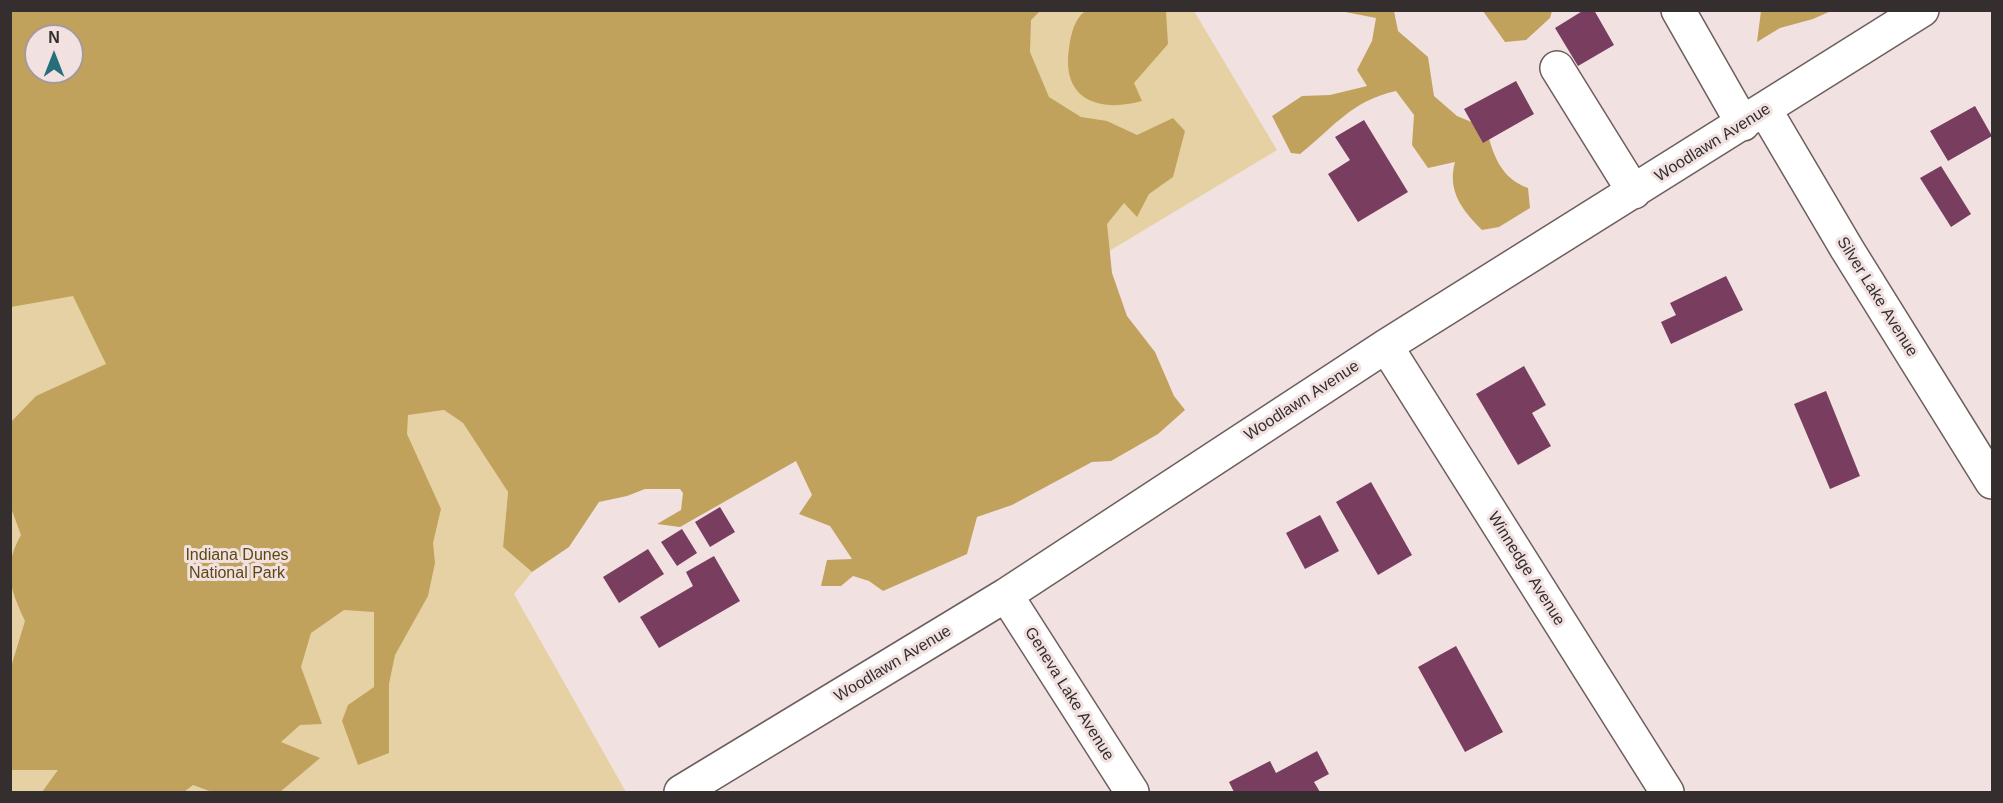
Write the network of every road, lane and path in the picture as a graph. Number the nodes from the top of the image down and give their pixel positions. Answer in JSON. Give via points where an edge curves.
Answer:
{"nodes":[{"id":1,"x":1678,"y":10,"type":"edge"},
{"id":2,"x":1922,"y":10,"type":"edge"},
{"id":3,"x":1557,"y":68,"type":"dead end"},
{"id":4,"x":1754,"y":117,"type":"junction"},
{"id":5,"x":1634,"y":192,"type":"junction"},
{"id":6,"x":1386,"y":346,"type":"junction"},
{"id":7,"x":1992,"y":482,"type":"edge"},
{"id":8,"x":1006,"y":595,"type":"junction"},
{"id":9,"x":681,"y":792,"type":"edge"},
{"id":10,"x":1132,"y":792,"type":"edge"},
{"id":11,"x":1667,"y":792,"type":"edge"}],
"edges":[{"from":1,"to":4,"type":"street","name":"Silver Lake Avenue"},
{"from":2,"to":4,"type":"street","name":"Woodlawn Avenue"},
{"from":3,"to":5,"type":"street"},
{"from":4,"to":5,"type":"street","name":"Woodlawn Avenue"},
{"from":4,"to":7,"type":"street","name":"Silver Lake Avenue","via":[[1847,249]]},
{"from":5,"to":6,"type":"street","name":"Woodlawn Avenue"},
{"from":6,"to":8,"type":"street","name":"Woodlawn Avenue"},
{"from":6,"to":11,"type":"street","name":"Winnedge Avenue"},
{"from":8,"to":9,"type":"street","name":"Woodlawn Avenue"},
{"from":8,"to":10,"type":"street","name":"Geneva Lake Avenue"}]}
